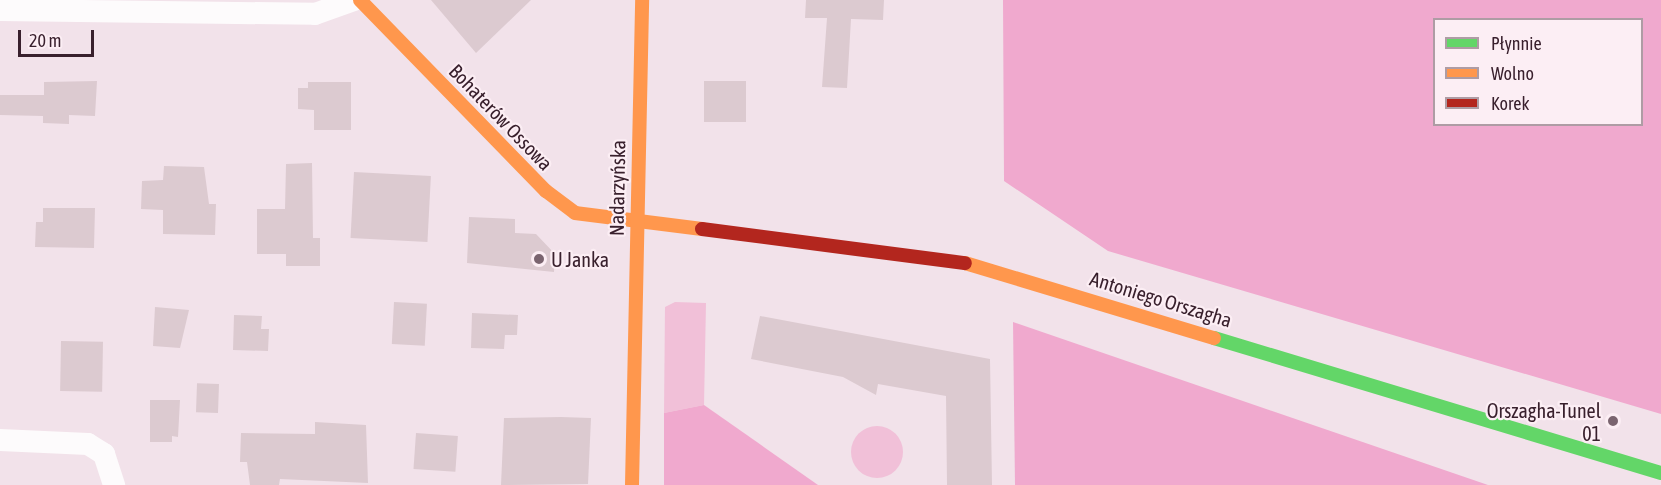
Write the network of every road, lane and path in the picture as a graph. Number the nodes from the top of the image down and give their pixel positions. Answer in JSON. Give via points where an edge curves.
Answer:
{"nodes":[{"id":1,"x":354,"y":0,"type":"edge"},
{"id":2,"x":360,"y":0,"type":"edge"},
{"id":3,"x":642,"y":0,"type":"edge"},
{"id":4,"x":0,"y":10,"type":"edge"},
{"id":5,"x":636,"y":224,"type":"junction"},
{"id":6,"x":0,"y":440,"type":"edge"},
{"id":7,"x":1661,"y":473,"type":"edge"},
{"id":8,"x":114,"y":485,"type":"edge"},
{"id":9,"x":632,"y":485,"type":"edge"}],
"edges":[{"from":1,"to":4,"type":"street","via":[[315,14]]},
{"from":2,"to":5,"type":"street","name":"Bohaterów Ossowa","via":[[560,204],[591,218]]},
{"from":3,"to":5,"type":"street","name":"Nadarzyńska"},
{"from":5,"to":7,"type":"street","name":"Antoniego Orszagha","via":[[825,242],[964,263]]},
{"from":5,"to":9,"type":"street","name":"Nadarzyńska"},
{"from":6,"to":8,"type":"street","via":[[69,441],[104,454]]}]}
